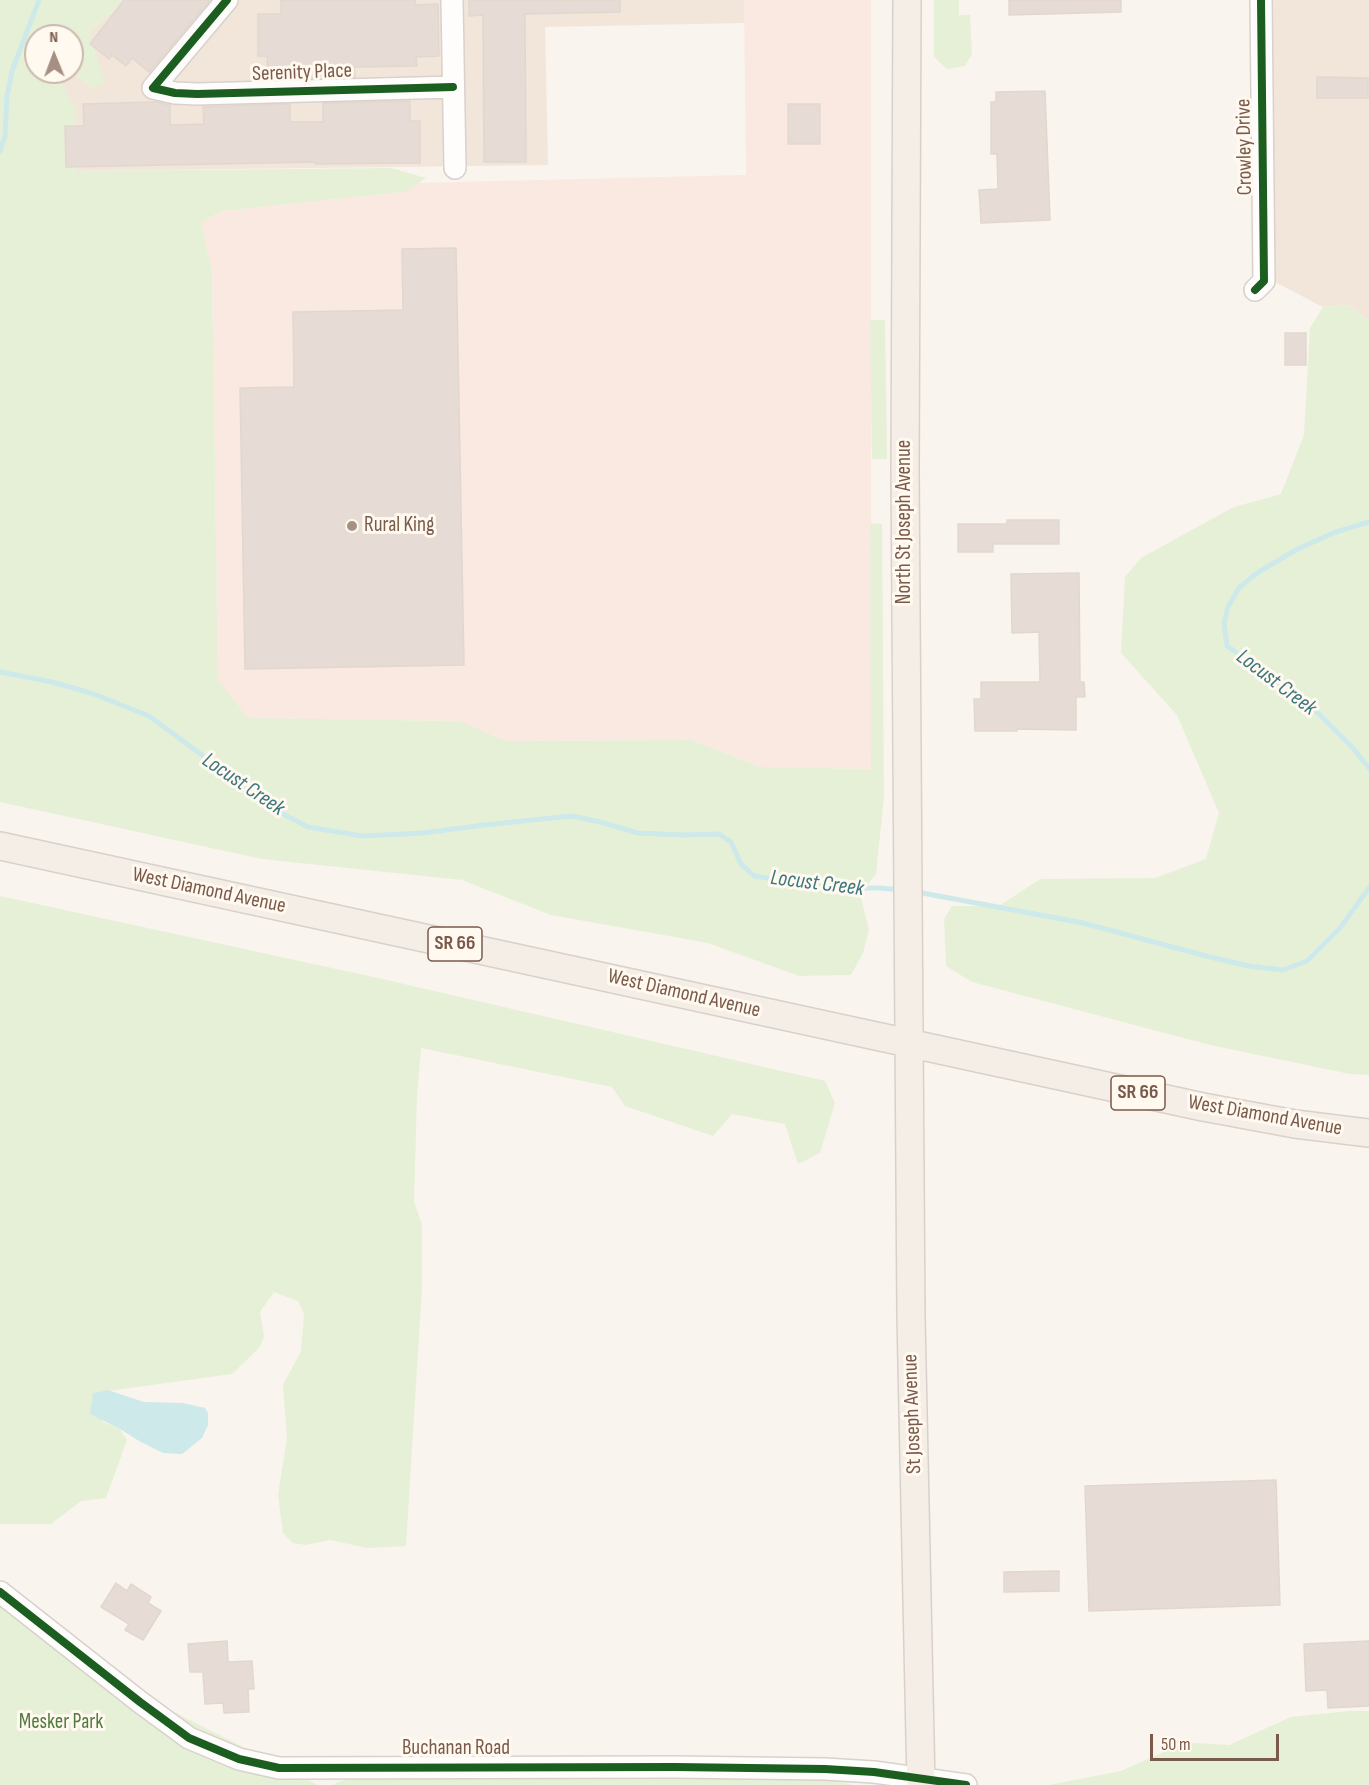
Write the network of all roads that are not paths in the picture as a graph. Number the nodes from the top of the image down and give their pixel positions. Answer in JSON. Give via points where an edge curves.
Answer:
{"nodes":[{"id":1,"x":227,"y":0,"type":"edge"},
{"id":2,"x":452,"y":0,"type":"edge"},
{"id":3,"x":907,"y":0,"type":"edge"},
{"id":4,"x":1262,"y":0,"type":"edge"},
{"id":5,"x":453,"y":87,"type":"junction"},
{"id":6,"x":455,"y":168,"type":"dead end"},
{"id":7,"x":1256,"y":290,"type":"dead end"},
{"id":8,"x":0,"y":846,"type":"edge"},
{"id":9,"x":909,"y":1044,"type":"junction"},
{"id":10,"x":1369,"y":1133,"type":"edge"},
{"id":11,"x":0,"y":1592,"type":"edge"},
{"id":12,"x":298,"y":1777,"type":"edge"},
{"id":13,"x":921,"y":1782,"type":"edge"},
{"id":14,"x":966,"y":1785,"type":"edge"}],
"edges":[{"from":1,"to":5,"type":"street","name":"Serenity Place","via":[[153,88],[197,94]]},
{"from":2,"to":5,"type":"street"},
{"from":3,"to":9,"type":"main road","name":"North St Joseph Avenue"},
{"from":4,"to":7,"type":"street","name":"Crowley Drive","via":[[1264,281]]},
{"from":5,"to":6,"type":"street"},
{"from":8,"to":9,"type":"main road","name":"West Diamond Avenue","number":"SR 66"},
{"from":9,"to":10,"type":"main road","name":"West Diamond Avenue","number":"SR 66","via":[[1213,1109]]},
{"from":9,"to":13,"type":"main road","name":"St Joseph Avenue","via":[[910,1317]]},
{"from":11,"to":12,"type":"street","name":"Buchanan Road","via":[[189,1738]]},
{"from":12,"to":13,"type":"street","name":"Buchanan Road","via":[[433,1767],[779,1769],[874,1772]]},
{"from":13,"to":14,"type":"street","name":"Buchanan Road"}]}
